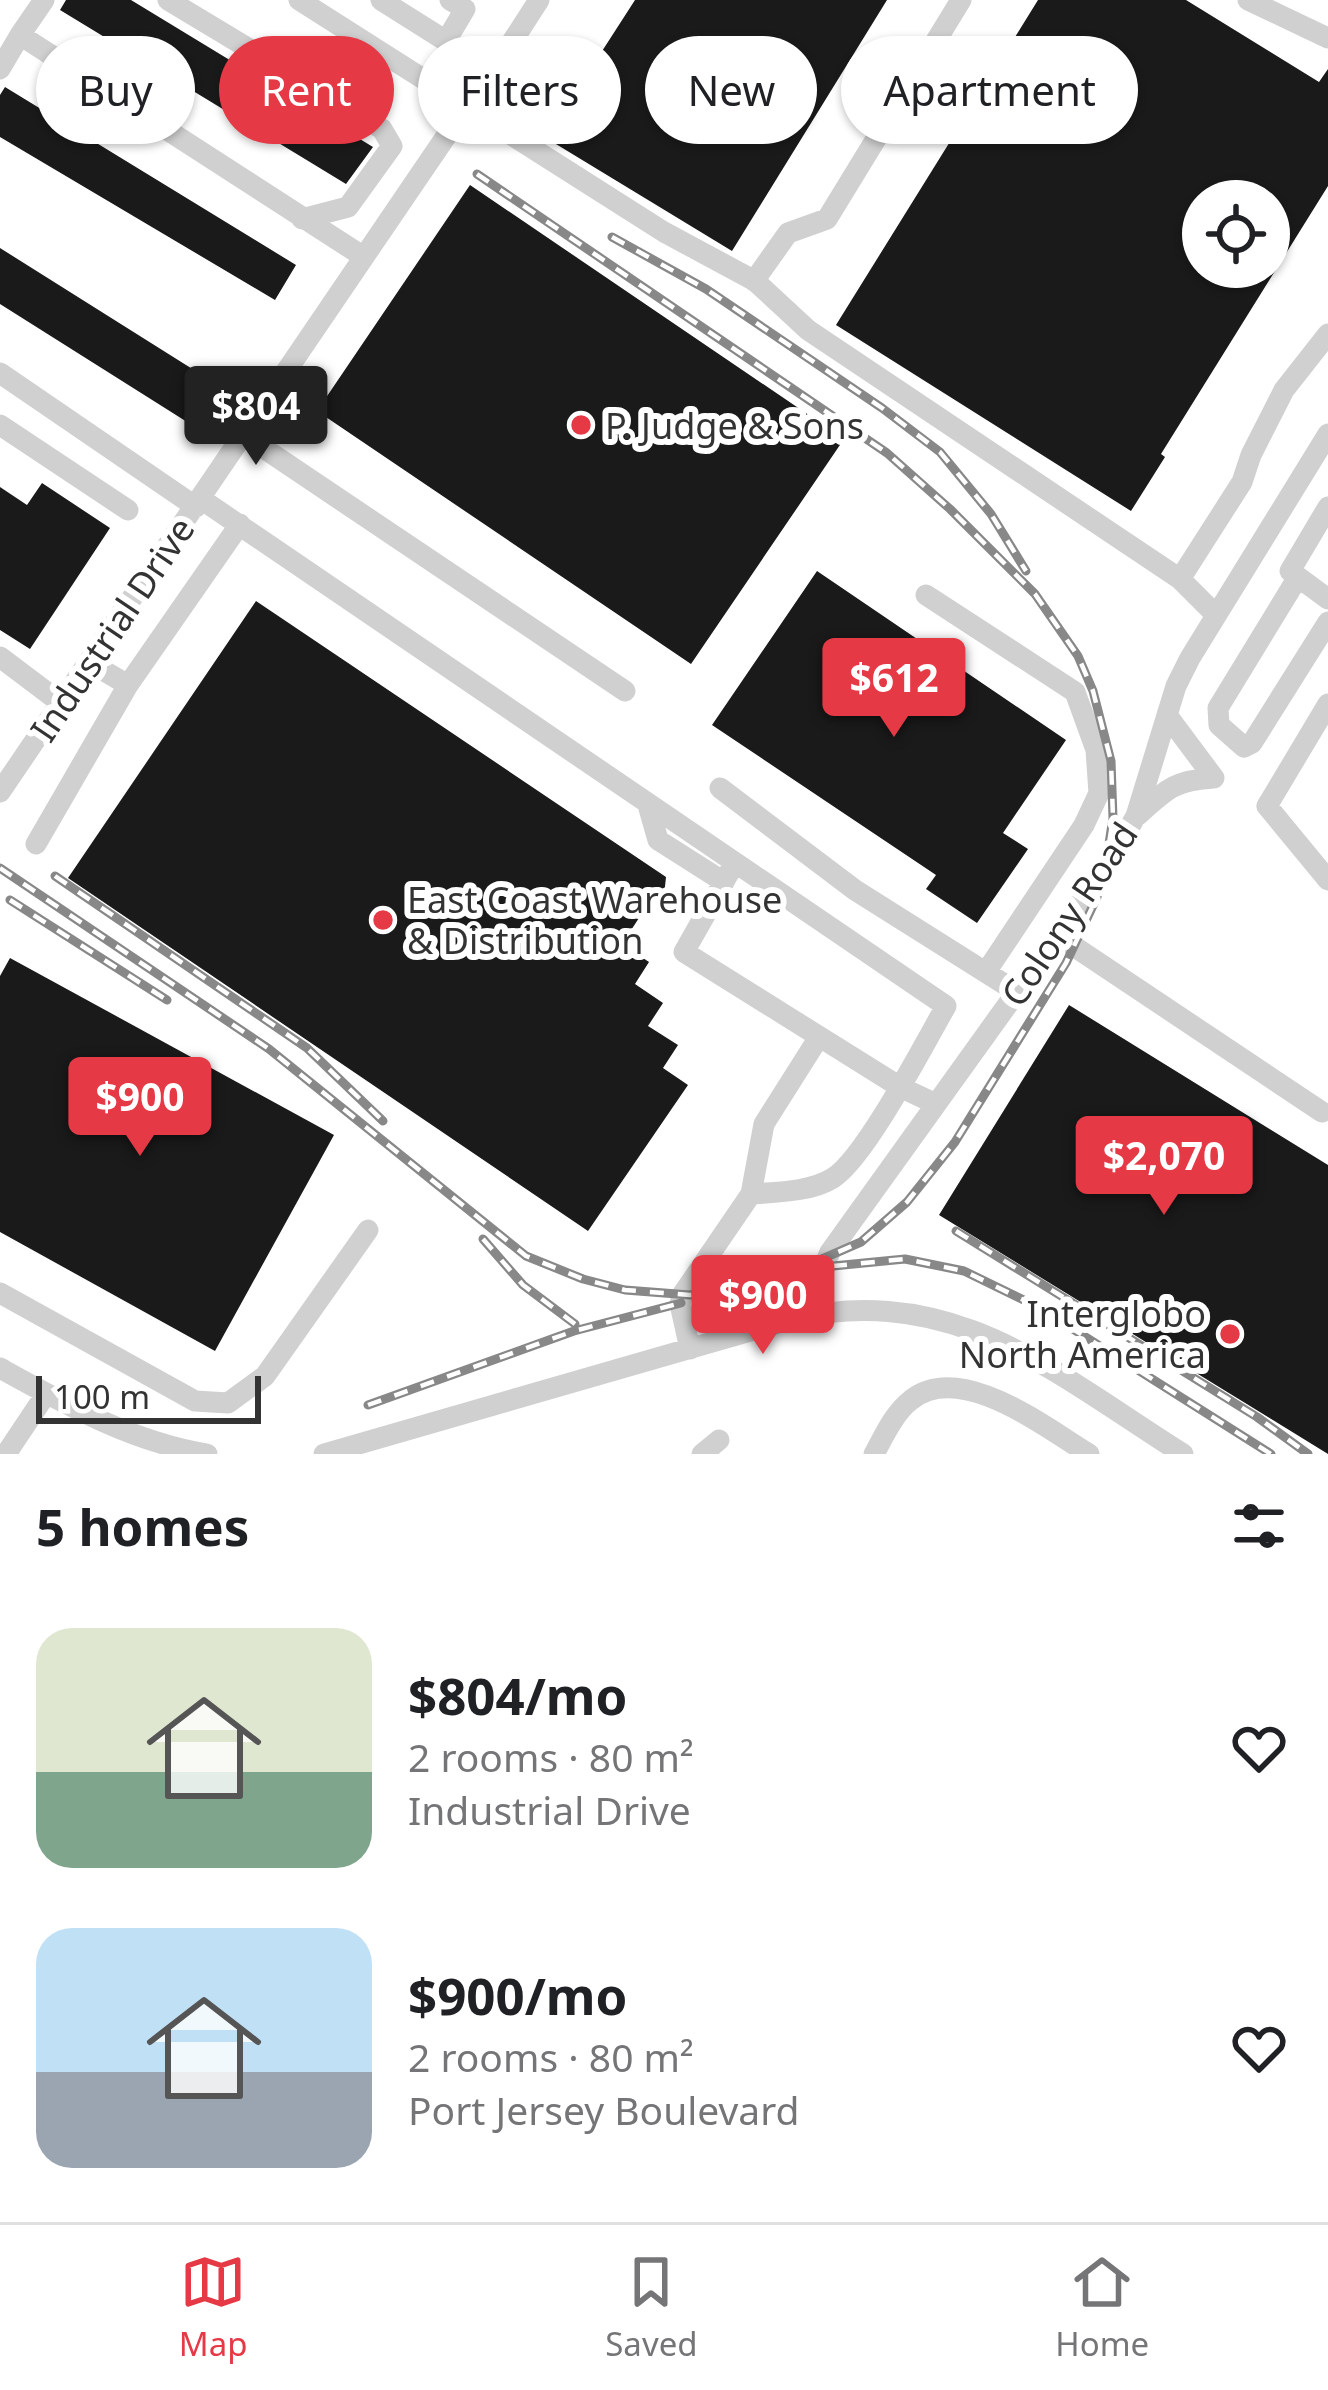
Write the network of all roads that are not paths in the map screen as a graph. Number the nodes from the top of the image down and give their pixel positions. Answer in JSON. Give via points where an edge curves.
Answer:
{"nodes":[{"id":1,"x":44,"y":0,"type":"edge"},
{"id":2,"x":168,"y":0,"type":"edge"},
{"id":3,"x":299,"y":0,"type":"edge"},
{"id":4,"x":381,"y":0,"type":"edge"},
{"id":5,"x":450,"y":0,"type":"edge"},
{"id":6,"x":539,"y":0,"type":"edge"},
{"id":7,"x":961,"y":0,"type":"edge"},
{"id":8,"x":1248,"y":0,"type":"edge"},
{"id":9,"x":20,"y":35,"type":"junction"},
{"id":10,"x":516,"y":36,"type":"edge"},
{"id":11,"x":1328,"y":38,"type":"edge"},
{"id":12,"x":0,"y":69,"type":"edge"},
{"id":13,"x":418,"y":77,"type":"edge"},
{"id":14,"x":444,"y":144,"type":"edge"},
{"id":15,"x":523,"y":144,"type":"edge"},
{"id":16,"x":302,"y":219,"type":"junction"},
{"id":17,"x":364,"y":257,"type":"junction"},
{"id":18,"x":754,"y":281,"type":"junction"},
{"id":19,"x":1328,"y":334,"type":"edge"},
{"id":20,"x":0,"y":373,"type":"edge"},
{"id":21,"x":49,"y":406,"type":"junction"},
{"id":22,"x":0,"y":425,"type":"edge"},
{"id":23,"x":1328,"y":434,"type":"edge"},
{"id":24,"x":244,"y":435,"type":"junction"},
{"id":25,"x":25,"y":441,"type":"junction"},
{"id":26,"x":198,"y":503,"type":"junction"},
{"id":27,"x":1328,"y":507,"type":"edge"},
{"id":28,"x":128,"y":510,"type":"dead end"},
{"id":29,"x":240,"y":524,"type":"junction"},
{"id":30,"x":1298,"y":577,"type":"junction"},
{"id":31,"x":1180,"y":579,"type":"junction"},
{"id":32,"x":926,"y":595,"type":"dead end"},
{"id":33,"x":1328,"y":598,"type":"edge"},
{"id":34,"x":1216,"y":615,"type":"junction"},
{"id":35,"x":1328,"y":622,"type":"edge"},
{"id":36,"x":0,"y":657,"type":"edge"},
{"id":37,"x":89,"y":662,"type":"junction"},
{"id":38,"x":128,"y":685,"type":"junction"},
{"id":39,"x":625,"y":691,"type":"dead end"},
{"id":40,"x":61,"y":703,"type":"junction"},
{"id":41,"x":1328,"y":704,"type":"edge"},
{"id":42,"x":1167,"y":715,"type":"junction"},
{"id":43,"x":720,"y":788,"type":"dead end"},
{"id":44,"x":0,"y":791,"type":"edge"},
{"id":45,"x":1136,"y":816,"type":"junction"},
{"id":46,"x":1076,"y":837,"type":"junction"},
{"id":47,"x":36,"y":844,"type":"dead end"},
{"id":48,"x":1105,"y":868,"type":"junction"},
{"id":49,"x":729,"y":873,"type":"junction"},
{"id":50,"x":1328,"y":880,"type":"edge"},
{"id":51,"x":1057,"y":935,"type":"junction"},
{"id":52,"x":986,"y":972,"type":"junction"},
{"id":53,"x":1017,"y":992,"type":"junction"},
{"id":54,"x":819,"y":1037,"type":"junction"},
{"id":55,"x":900,"y":1087,"type":"junction"},
{"id":56,"x":936,"y":1104,"type":"junction"},
{"id":57,"x":1322,"y":1112,"type":"dead end"},
{"id":58,"x":751,"y":1194,"type":"junction"},
{"id":59,"x":368,"y":1230,"type":"dead end"},
{"id":60,"x":0,"y":1293,"type":"edge"},
{"id":61,"x":824,"y":1313,"type":"junction"},
{"id":62,"x":690,"y":1349,"type":"junction"},
{"id":63,"x":0,"y":1368,"type":"edge"},
{"id":64,"x":46,"y":1394,"type":"junction"},
{"id":65,"x":6,"y":1454,"type":"edge"},
{"id":66,"x":206,"y":1454,"type":"edge"},
{"id":67,"x":324,"y":1454,"type":"edge"},
{"id":68,"x":874,"y":1454,"type":"edge"},
{"id":69,"x":1089,"y":1454,"type":"edge"},
{"id":70,"x":1183,"y":1454,"type":"edge"}],
"edges":[{"from":1,"to":9,"type":"street"},
{"from":2,"to":16,"type":"street","via":[[382,129],[392,146],[348,207]]},
{"from":3,"to":13,"type":"street"},
{"from":4,"to":5,"type":"street","via":[[446,41],[465,9]]},
{"from":6,"to":10,"type":"street","name":"Industrial Drive"},
{"from":7,"to":18,"type":"street","via":[[827,219],[788,233]]},
{"from":8,"to":11,"type":"street"},
{"from":9,"to":12,"type":"street"},
{"from":9,"to":16,"type":"street"},
{"from":14,"to":17,"type":"street","name":"Industrial Drive"},
{"from":15,"to":18,"type":"street"},
{"from":16,"to":17,"type":"street"},
{"from":17,"to":24,"type":"street","name":"Industrial Drive"},
{"from":18,"to":31,"type":"street","via":[[808,330]]},
{"from":19,"to":31,"type":"street","via":[[1284,389],[1242,482]]},
{"from":20,"to":21,"type":"street"},
{"from":21,"to":25,"type":"street"},
{"from":21,"to":26,"type":"street"},
{"from":22,"to":25,"type":"street"},
{"from":23,"to":34,"type":"street","name":"Colony Road"},
{"from":24,"to":26,"type":"street","name":"Industrial Drive"},
{"from":24,"to":39,"type":"street"},
{"from":25,"to":28,"type":"street"},
{"from":26,"to":29,"type":"street"},
{"from":26,"to":37,"type":"street","name":"Industrial Drive"},
{"from":27,"to":30,"type":"street","via":[[1290,571]]},
{"from":29,"to":38,"type":"street"},
{"from":29,"to":49,"type":"street","via":[[648,806]]},
{"from":30,"to":33,"type":"street"},
{"from":30,"to":35,"type":"street","via":[[1218,708],[1219,725],[1244,747]]},
{"from":31,"to":34,"type":"street"},
{"from":32,"to":46,"type":"street","via":[[1075,692],[1096,750],[1099,793]]},
{"from":34,"to":42,"type":"street","name":"Colony Road"},
{"from":36,"to":40,"type":"street"},
{"from":37,"to":38,"type":"street"},
{"from":37,"to":40,"type":"street","name":"Industrial Drive"},
{"from":38,"to":47,"type":"street"},
{"from":40,"to":44,"type":"street","name":"Industrial Drive"},
{"from":41,"to":50,"type":"street","via":[[1267,806]]},
{"from":42,"to":45,"type":"street","name":"Colony Road"},
{"from":42,"to":45,"type":"street","via":[[1214,778],[1172,785]]},
{"from":43,"to":52,"type":"street","via":[[854,890]]},
{"from":45,"to":48,"type":"street","name":"Colony Road"},
{"from":46,"to":48,"type":"street"},
{"from":46,"to":52,"type":"street"},
{"from":48,"to":51,"type":"street","name":"Colony Road"},
{"from":49,"to":54,"type":"street","via":[[683,952]]},
{"from":49,"to":55,"type":"street","via":[[946,1006]]},
{"from":51,"to":53,"type":"street","name":"Colony Road"},
{"from":51,"to":57,"type":"street"},
{"from":52,"to":53,"type":"street"},
{"from":53,"to":56,"type":"street","name":"Colony Road"},
{"from":54,"to":55,"type":"street"},
{"from":54,"to":58,"type":"street","via":[[764,1124]]},
{"from":55,"to":56,"type":"street"},
{"from":55,"to":58,"type":"street","via":[[833,1178]]},
{"from":56,"to":61,"type":"street","name":"Colony Road","via":[[825,1261]]},
{"from":58,"to":62,"type":"street","via":[[682,1295]]},
{"from":59,"to":60,"type":"street","via":[[265,1376],[228,1402],[194,1401]]},
{"from":61,"to":62,"type":"street"},
{"from":61,"to":70,"type":"street","via":[[916,1313],[973,1328]]},
{"from":62,"to":67,"type":"street"},
{"from":63,"to":64,"type":"street"},
{"from":64,"to":65,"type":"street"},
{"from":64,"to":66,"type":"street","via":[[138,1436]]},
{"from":68,"to":69,"type":"street","via":[[910,1400],[950,1388],[995,1399]]}]}
